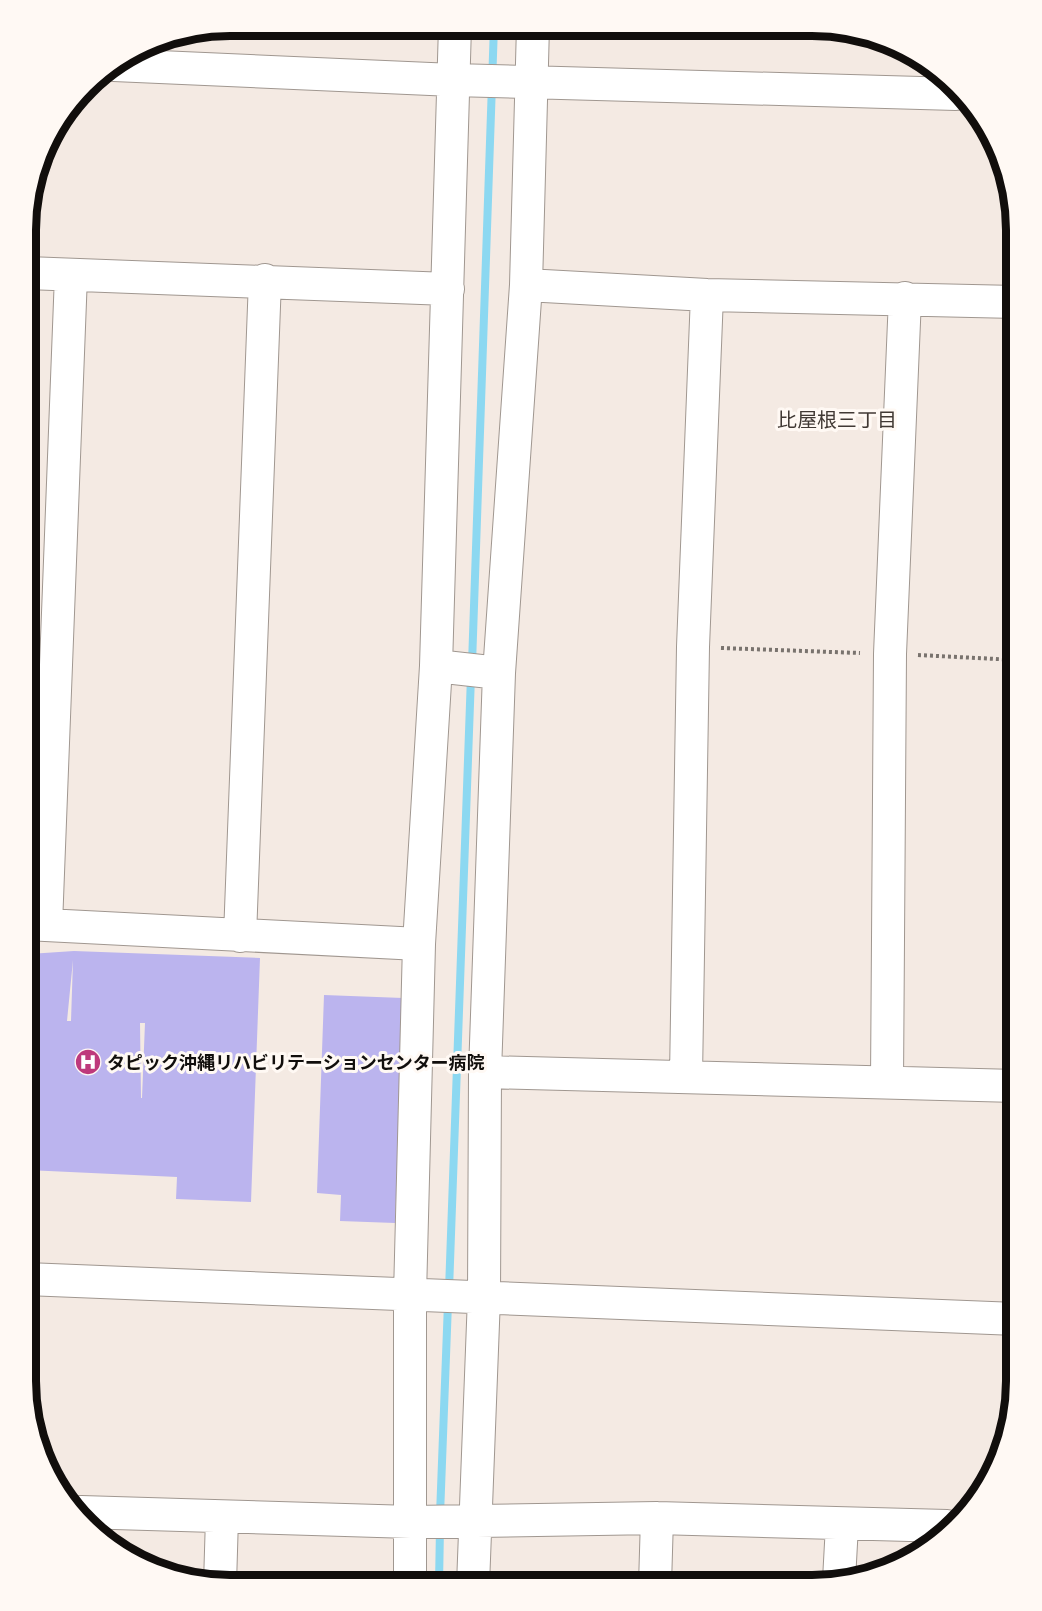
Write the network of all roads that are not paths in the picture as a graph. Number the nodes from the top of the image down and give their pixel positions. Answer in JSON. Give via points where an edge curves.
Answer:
{"nodes":[{"id":1,"x":456,"y":36,"type":"edge"},
{"id":2,"x":531,"y":36,"type":"edge"},
{"id":3,"x":128,"y":66,"type":"edge"},
{"id":4,"x":463,"y":80,"type":"junction"},
{"id":5,"x":522,"y":80,"type":"junction"},
{"id":6,"x":950,"y":94,"type":"edge"},
{"id":7,"x":36,"y":273,"type":"edge"},
{"id":8,"x":71,"y":275,"type":"junction"},
{"id":9,"x":265,"y":280,"type":"junction"},
{"id":10,"x":526,"y":285,"type":"junction"},
{"id":11,"x":448,"y":289,"type":"junction"},
{"id":12,"x":707,"y":295,"type":"junction"},
{"id":13,"x":904,"y":298,"type":"junction"},
{"id":14,"x":1006,"y":302,"type":"edge"},
{"id":15,"x":436,"y":666,"type":"junction"},
{"id":16,"x":499,"y":673,"type":"junction"},
{"id":17,"x":36,"y":925,"type":"edge"},
{"id":18,"x":240,"y":936,"type":"junction"},
{"id":19,"x":419,"y":944,"type":"junction"},
{"id":20,"x":485,"y":1072,"type":"junction"},
{"id":21,"x":686,"y":1077,"type":"junction"},
{"id":22,"x":887,"y":1082,"type":"junction"},
{"id":23,"x":1006,"y":1086,"type":"edge"},
{"id":24,"x":36,"y":1280,"type":"edge"},
{"id":25,"x":419,"y":1295,"type":"junction"},
{"id":26,"x":478,"y":1297,"type":"junction"},
{"id":27,"x":1006,"y":1319,"type":"edge"},
{"id":28,"x":88,"y":1512,"type":"edge"},
{"id":29,"x":222,"y":1518,"type":"junction"},
{"id":30,"x":657,"y":1518,"type":"junction"},
{"id":31,"x":473,"y":1521,"type":"junction"},
{"id":32,"x":416,"y":1522,"type":"junction"},
{"id":33,"x":842,"y":1525,"type":"junction"},
{"id":34,"x":940,"y":1526,"type":"edge"},
{"id":35,"x":839,"y":1573,"type":"edge"},
{"id":36,"x":220,"y":1574,"type":"edge"},
{"id":37,"x":411,"y":1575,"type":"edge"},
{"id":38,"x":473,"y":1575,"type":"edge"},
{"id":39,"x":655,"y":1575,"type":"edge"}],
"edges":[{"from":1,"to":4,"type":"street"},
{"from":2,"to":5,"type":"street"},
{"from":3,"to":4,"type":"street"},
{"from":4,"to":5,"type":"street"},
{"from":4,"to":11,"type":"street"},
{"from":5,"to":6,"type":"street"},
{"from":5,"to":10,"type":"street"},
{"from":7,"to":8,"type":"street"},
{"from":8,"to":9,"type":"street"},
{"from":8,"to":17,"type":"street"},
{"from":9,"to":11,"type":"street"},
{"from":9,"to":18,"type":"street"},
{"from":10,"to":12,"type":"street"},
{"from":10,"to":16,"type":"street"},
{"from":11,"to":15,"type":"street"},
{"from":12,"to":13,"type":"street"},
{"from":12,"to":21,"type":"street","via":[[693,647]]},
{"from":13,"to":14,"type":"street"},
{"from":13,"to":22,"type":"street","via":[[890,654]]},
{"from":15,"to":16,"type":"street"},
{"from":15,"to":19,"type":"street"},
{"from":16,"to":20,"type":"street"},
{"from":17,"to":18,"type":"street"},
{"from":18,"to":19,"type":"street"},
{"from":19,"to":25,"type":"street"},
{"from":20,"to":21,"type":"street"},
{"from":20,"to":26,"type":"street"},
{"from":21,"to":22,"type":"street"},
{"from":22,"to":23,"type":"street"},
{"from":24,"to":25,"type":"street"},
{"from":25,"to":26,"type":"street"},
{"from":25,"to":32,"type":"street"},
{"from":26,"to":27,"type":"street"},
{"from":26,"to":31,"type":"street"},
{"from":28,"to":29,"type":"street"},
{"from":29,"to":32,"type":"street"},
{"from":29,"to":36,"type":"street"},
{"from":30,"to":31,"type":"street"},
{"from":30,"to":33,"type":"street"},
{"from":30,"to":39,"type":"street"},
{"from":31,"to":32,"type":"street"},
{"from":31,"to":38,"type":"street"},
{"from":32,"to":37,"type":"street"},
{"from":33,"to":34,"type":"street"},
{"from":33,"to":35,"type":"street"}]}
